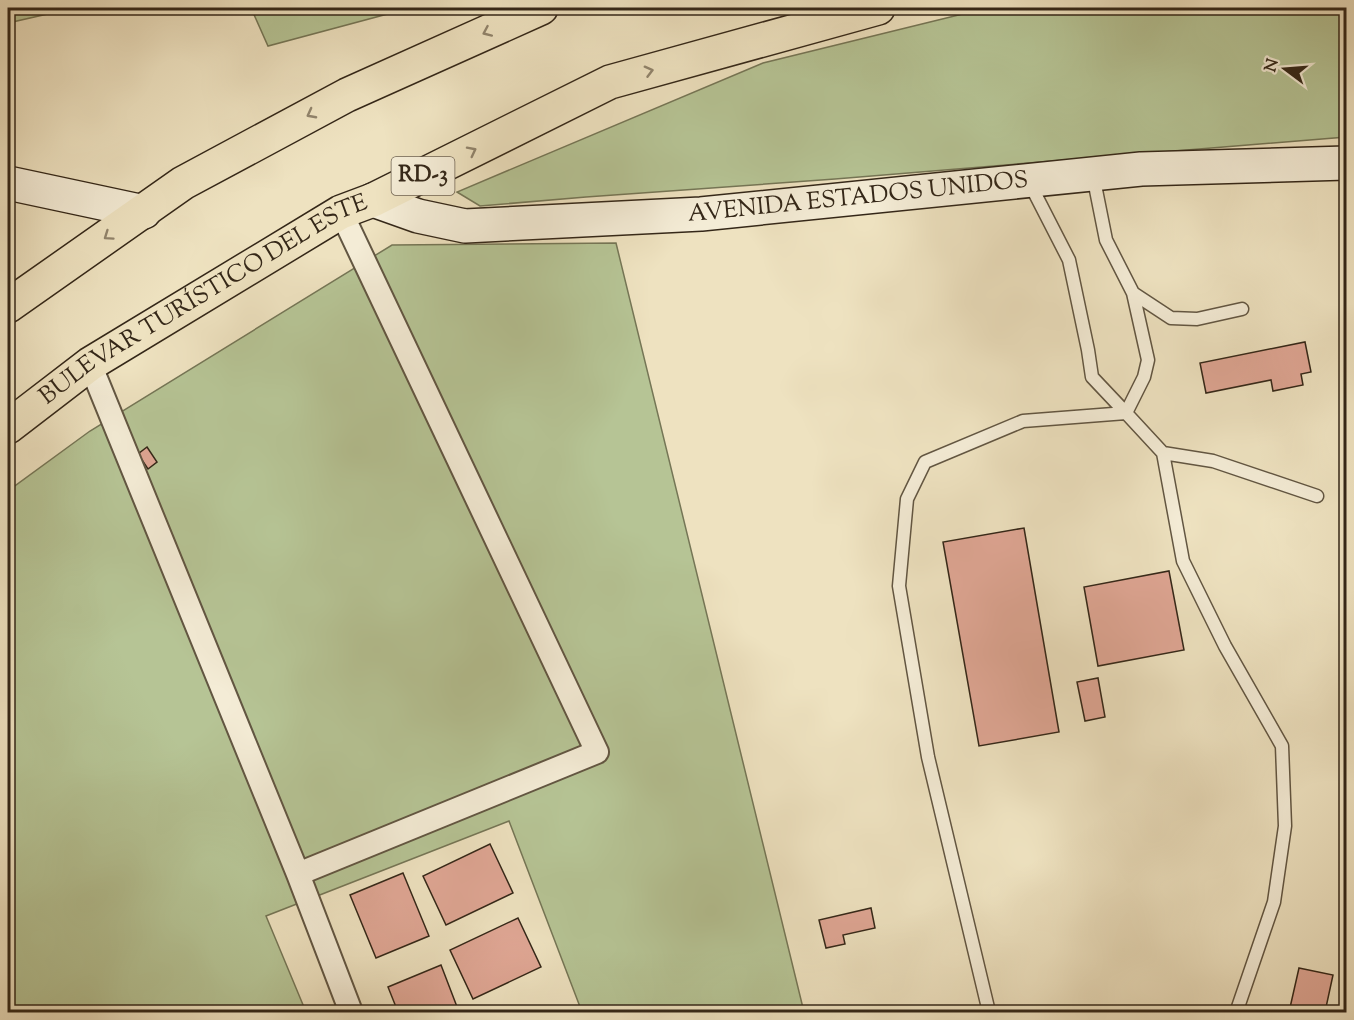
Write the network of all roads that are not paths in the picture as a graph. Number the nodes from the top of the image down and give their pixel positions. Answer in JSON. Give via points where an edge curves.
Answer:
{"nodes":[{"id":1,"x":541,"y":8,"type":"edge"},
{"id":2,"x":878,"y":8,"type":"edge"},
{"id":3,"x":1342,"y":169,"type":"edge"},
{"id":4,"x":1093,"y":174,"type":"junction"},
{"id":5,"x":1028,"y":180,"type":"junction"},
{"id":6,"x":8,"y":183,"type":"edge"},
{"id":7,"x":373,"y":201,"type":"junction"},
{"id":8,"x":144,"y":212,"type":"junction"},
{"id":9,"x":341,"y":212,"type":"junction"},
{"id":10,"x":1133,"y":292,"type":"junction"},
{"id":11,"x":8,"y":306,"type":"edge"},
{"id":12,"x":1242,"y":309,"type":"dead end"},
{"id":13,"x":90,"y":364,"type":"junction"},
{"id":14,"x":1126,"y":412,"type":"junction"},
{"id":15,"x":8,"y":427,"type":"edge"},
{"id":16,"x":1163,"y":453,"type":"junction"},
{"id":17,"x":1317,"y":496,"type":"dead end"},
{"id":18,"x":298,"y":874,"type":"junction"},
{"id":19,"x":1237,"y":1010,"type":"dead end"},
{"id":20,"x":351,"y":1012,"type":"edge"},
{"id":21,"x":989,"y":1012,"type":"edge"}],
"edges":[{"from":1,"to":8,"type":"highway","one_way":true,"via":[[347,95],[183,183]]},
{"from":7,"to":2,"type":"highway","name":"BULEVAR TURÍSTICO DEL ESTE","number":"RD-3","one_way":true,"via":[[610,82]]},
{"from":3,"to":4,"type":"street","name":"AVENIDA ESTADOS UNIDOS","via":[[1141,169]]},
{"from":4,"to":5,"type":"street","name":"AVENIDA ESTADOS UNIDOS"},
{"from":4,"to":10,"type":"lane","via":[[1106,240]]},
{"from":5,"to":7,"type":"street","name":"AVENIDA ESTADOS UNIDOS","via":[[700,214],[465,226]]},
{"from":5,"to":14,"type":"lane","via":[[1069,260],[1092,377]]},
{"from":6,"to":8,"type":"street"},
{"from":7,"to":9,"type":"highway","name":"BULEVAR TURÍSTICO DEL ESTE","number":"RD-3"},
{"from":8,"to":11,"type":"highway","one_way":true},
{"from":9,"to":13,"type":"highway","name":"BULEVAR TURÍSTICO DEL ESTE","number":"RD-3"},
{"from":9,"to":18,"type":"street","via":[[597,752]]},
{"from":10,"to":12,"type":"lane","via":[[1171,318],[1197,320]]},
{"from":10,"to":14,"type":"lane","via":[[1148,360]]},
{"from":13,"to":15,"type":"highway","name":"BULEVAR TURÍSTICO DEL ESTE","number":"RD-3"},
{"from":13,"to":18,"type":"street"},
{"from":14,"to":16,"type":"lane"},
{"from":14,"to":21,"type":"lane","via":[[1023,421],[925,462],[907,499],[899,586],[928,757]]},
{"from":16,"to":17,"type":"lane","via":[[1213,461]]},
{"from":16,"to":19,"type":"lane","via":[[1183,561],[1225,646],[1282,746],[1285,826],[1274,902]]},
{"from":18,"to":20,"type":"street"}]}
